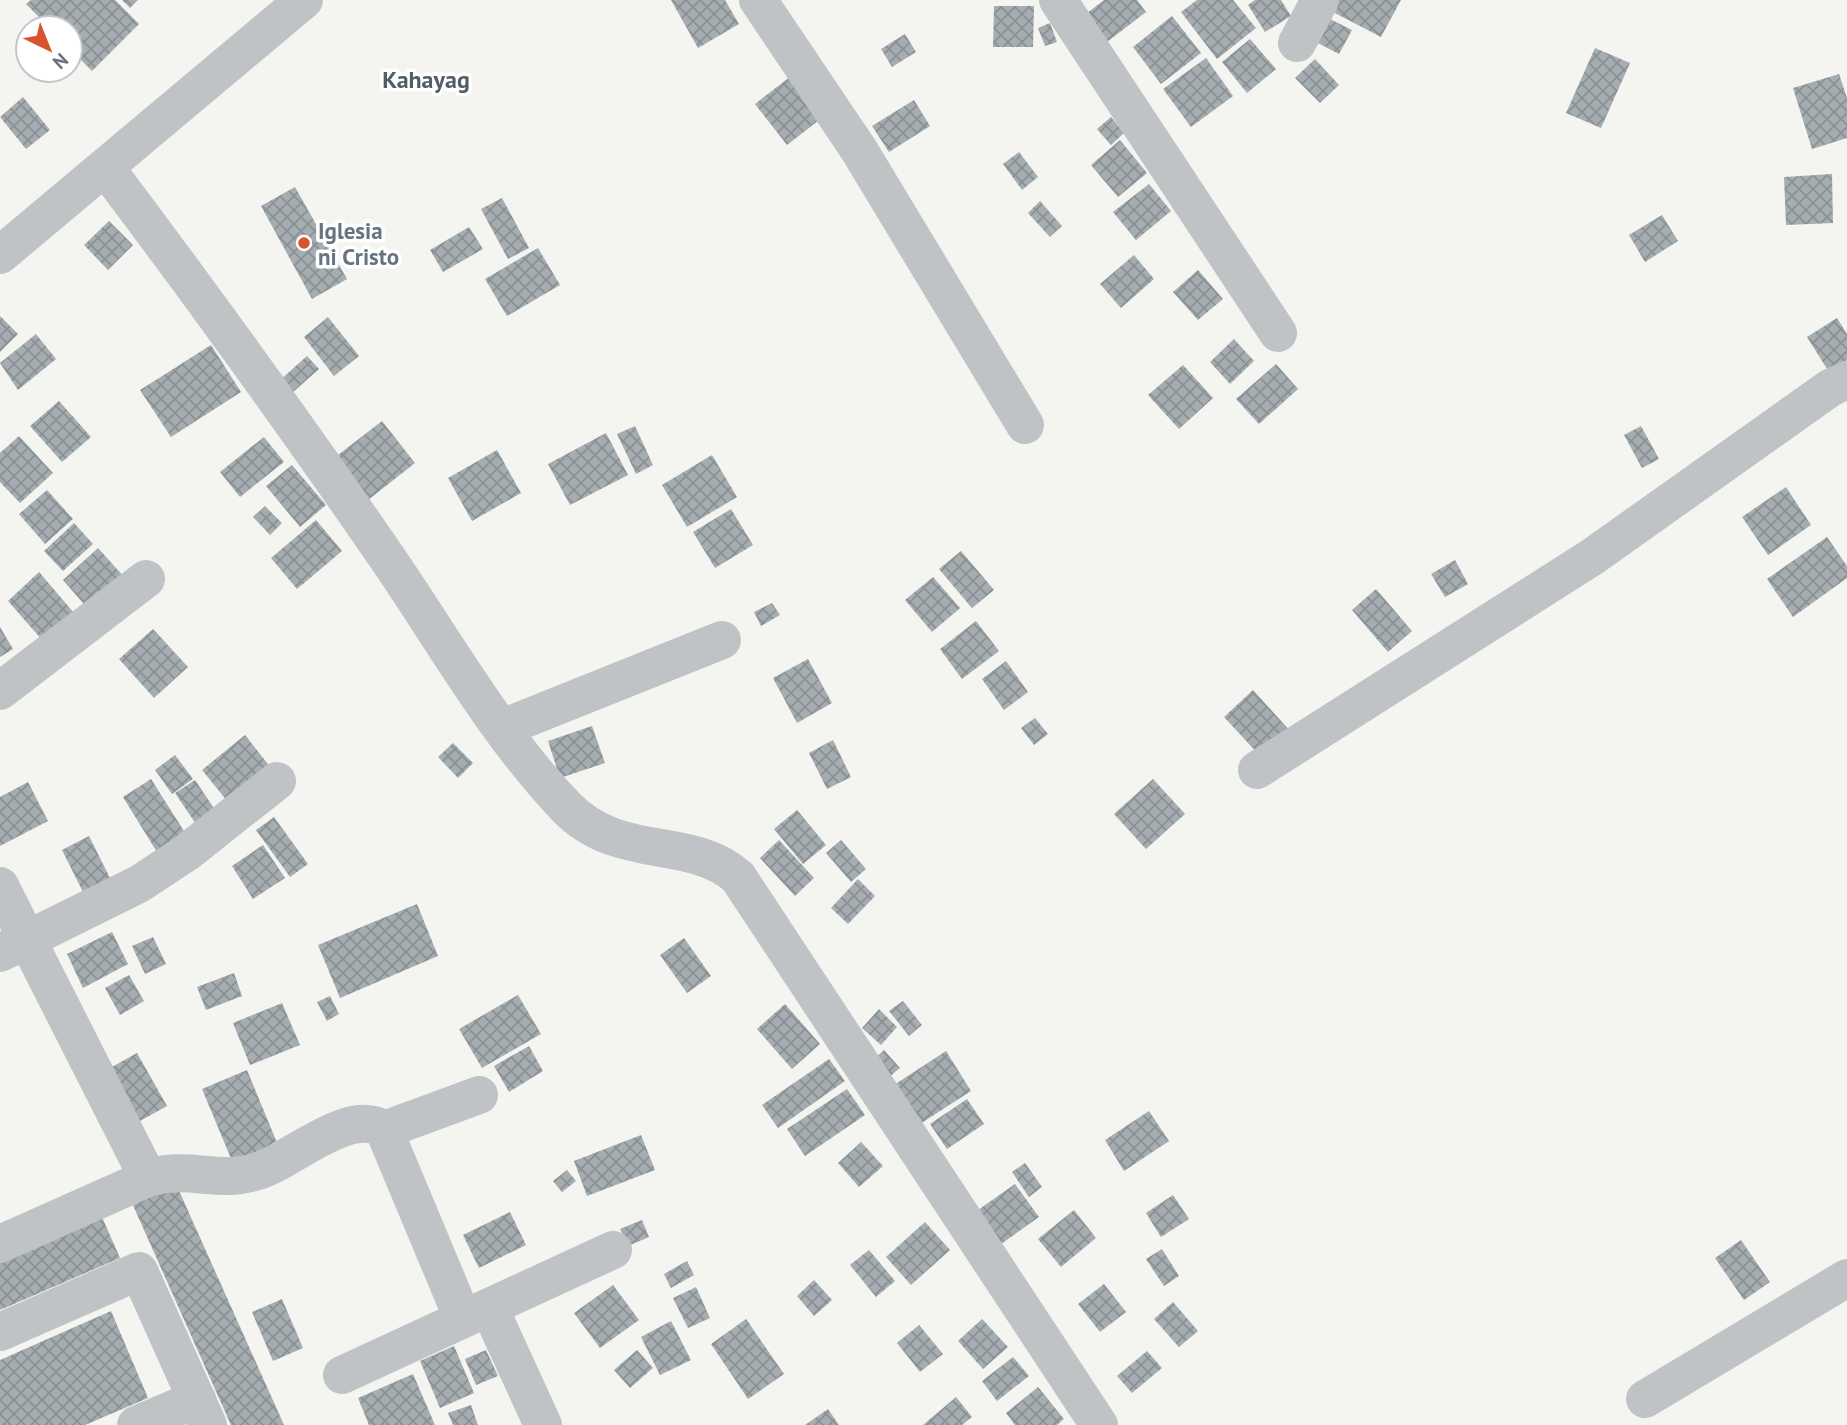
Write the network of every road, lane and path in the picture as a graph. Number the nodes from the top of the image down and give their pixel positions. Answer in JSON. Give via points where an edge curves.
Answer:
{"nodes":[{"id":1,"x":304,"y":0,"type":"edge"},
{"id":2,"x":758,"y":0,"type":"edge"},
{"id":3,"x":1058,"y":0,"type":"edge"},
{"id":4,"x":1320,"y":0,"type":"edge"},
{"id":5,"x":1297,"y":43,"type":"dead end"},
{"id":6,"x":105,"y":167,"type":"junction"},
{"id":7,"x":0,"y":256,"type":"edge"},
{"id":8,"x":1278,"y":333,"type":"dead end"},
{"id":9,"x":1847,"y":380,"type":"edge"},
{"id":10,"x":1025,"y":425,"type":"dead end"},
{"id":11,"x":146,"y":579,"type":"dead end"},
{"id":12,"x":722,"y":639,"type":"dead end"},
{"id":13,"x":0,"y":691,"type":"edge"},
{"id":14,"x":502,"y":728,"type":"junction"},
{"id":15,"x":1257,"y":770,"type":"dead end"},
{"id":16,"x":277,"y":781,"type":"dead end"},
{"id":17,"x":0,"y":886,"type":"edge"},
{"id":18,"x":14,"y":947,"type":"edge"},
{"id":19,"x":479,"y":1095,"type":"dead end"},
{"id":20,"x":384,"y":1130,"type":"junction"},
{"id":21,"x":148,"y":1178,"type":"junction"},
{"id":22,"x":0,"y":1244,"type":"edge"},
{"id":23,"x":613,"y":1250,"type":"dead end"},
{"id":24,"x":1847,"y":1278,"type":"edge"},
{"id":25,"x":476,"y":1313,"type":"junction"},
{"id":26,"x":0,"y":1332,"type":"edge"},
{"id":27,"x":341,"y":1375,"type":"dead end"},
{"id":28,"x":1645,"y":1399,"type":"dead end"},
{"id":29,"x":202,"y":1412,"type":"edge"},
{"id":30,"x":136,"y":1425,"type":"edge"},
{"id":31,"x":543,"y":1425,"type":"edge"},
{"id":32,"x":1099,"y":1425,"type":"edge"}],
"edges":[{"from":1,"to":6,"type":"street"},
{"from":2,"to":10,"type":"street","via":[[859,150]]},
{"from":3,"to":8,"type":"street"},
{"from":4,"to":5,"type":"street"},
{"from":6,"to":7,"type":"street"},
{"from":6,"to":14,"type":"street","via":[[292,421]]},
{"from":9,"to":15,"type":"street","via":[[1592,557]]},
{"from":11,"to":13,"type":"street"},
{"from":12,"to":14,"type":"street"},
{"from":14,"to":32,"type":"street","via":[[567,808],[588,825],[638,846],[701,856],[723,864],[738,877]]},
{"from":16,"to":18,"type":"street","via":[[139,884]]},
{"from":17,"to":18,"type":"street"},
{"from":18,"to":21,"type":"street"},
{"from":19,"to":20,"type":"street"},
{"from":20,"to":21,"type":"street","via":[[364,1122],[352,1125],[241,1176],[169,1172]]},
{"from":20,"to":25,"type":"street"},
{"from":21,"to":22,"type":"street"},
{"from":23,"to":25,"type":"street"},
{"from":24,"to":28,"type":"street"},
{"from":25,"to":27,"type":"street"},
{"from":25,"to":31,"type":"street"},
{"from":26,"to":29,"type":"street","via":[[139,1271]]},
{"from":29,"to":30,"type":"street"}]}
